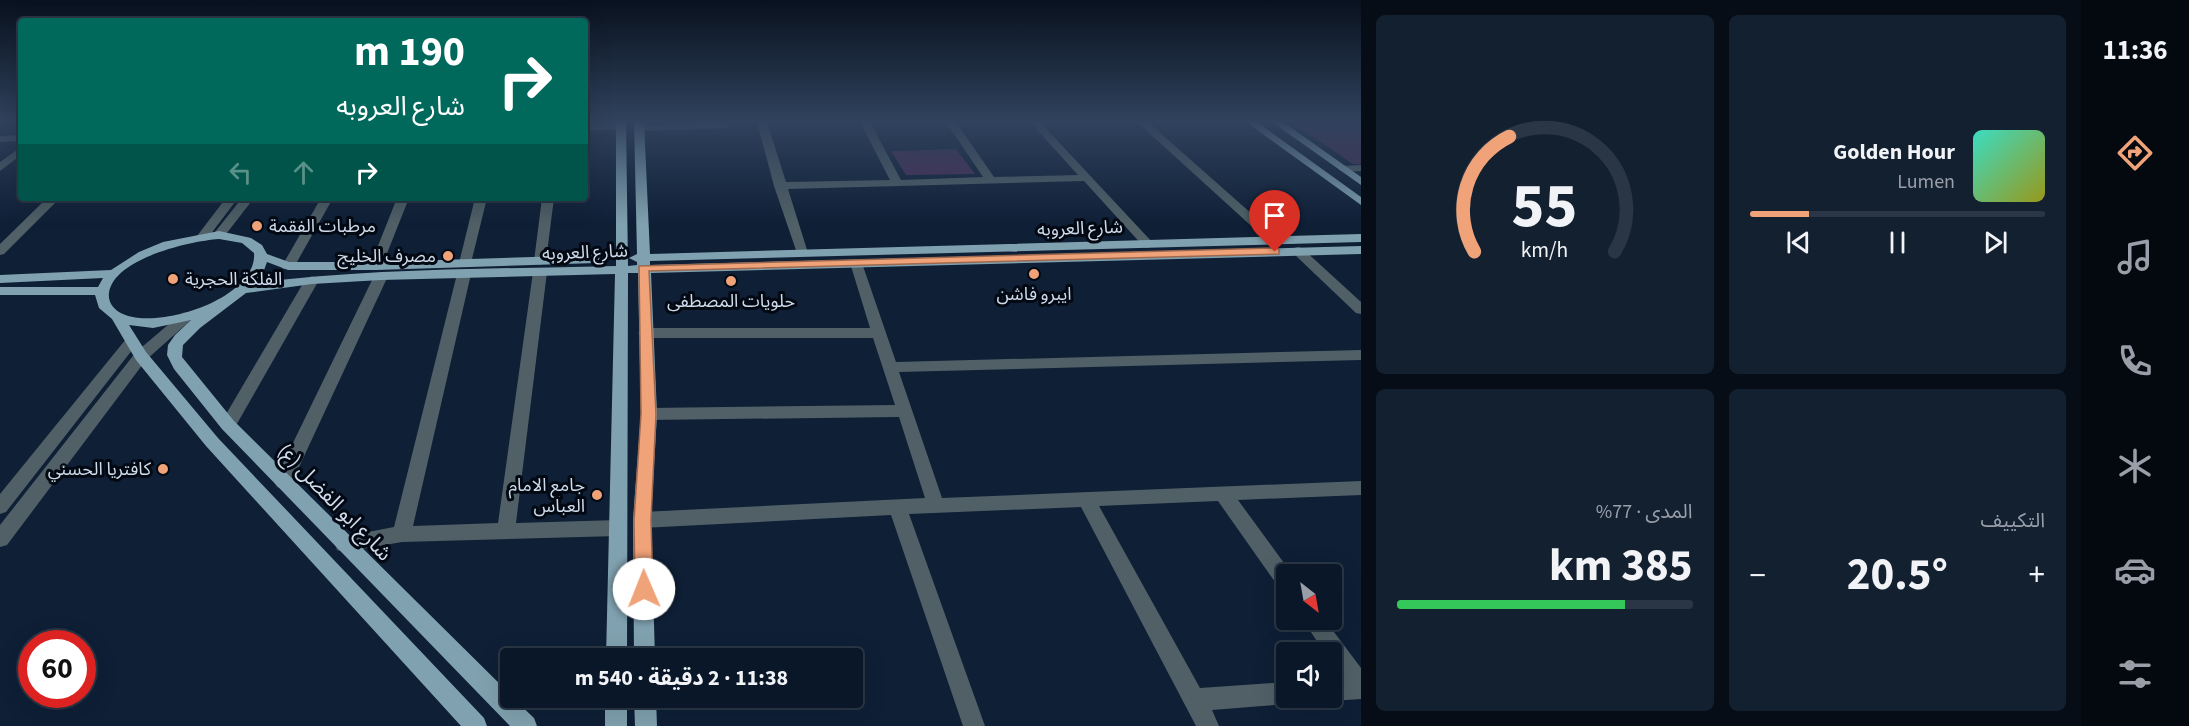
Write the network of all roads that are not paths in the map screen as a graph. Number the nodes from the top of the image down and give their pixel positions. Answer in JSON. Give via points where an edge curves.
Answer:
{"nodes":[{"id":1,"x":14,"y":156,"type":"edge"},
{"id":2,"x":621,"y":156,"type":"edge"},
{"id":3,"x":640,"y":156,"type":"edge"},
{"id":4,"x":772,"y":156,"type":"edge"},
{"id":5,"x":883,"y":156,"type":"edge"},
{"id":6,"x":974,"y":156,"type":"edge"},
{"id":7,"x":1066,"y":156,"type":"edge"},
{"id":8,"x":1180,"y":156,"type":"edge"},
{"id":9,"x":1298,"y":156,"type":"edge"},
{"id":10,"x":1325,"y":156,"type":"edge"},
{"id":11,"x":0,"y":168,"type":"edge"},
{"id":12,"x":1361,"y":168,"type":"edge"},
{"id":13,"x":1343,"y":169,"type":"junction"},
{"id":14,"x":1086,"y":178,"type":"junction"},
{"id":15,"x":991,"y":181,"type":"junction"},
{"id":16,"x":1361,"y":182,"type":"edge"},
{"id":17,"x":897,"y":183,"type":"junction"},
{"id":18,"x":780,"y":186,"type":"junction"},
{"id":19,"x":51,"y":201,"type":"edge"},
{"id":20,"x":230,"y":201,"type":"edge"},
{"id":21,"x":246,"y":201,"type":"edge"},
{"id":22,"x":325,"y":201,"type":"edge"},
{"id":23,"x":402,"y":201,"type":"edge"},
{"id":24,"x":480,"y":201,"type":"edge"},
{"id":25,"x":548,"y":201,"type":"edge"},
{"id":26,"x":1361,"y":202,"type":"edge"},
{"id":27,"x":219,"y":235,"type":"junction"},
{"id":28,"x":203,"y":236,"type":"junction"},
{"id":29,"x":1361,"y":238,"type":"edge"},
{"id":30,"x":1274,"y":240,"type":"junction"},
{"id":31,"x":1148,"y":244,"type":"junction"},
{"id":32,"x":1361,"y":250,"type":"edge"},
{"id":33,"x":0,"y":251,"type":"edge"},
{"id":34,"x":1298,"y":251,"type":"junction"},
{"id":35,"x":802,"y":253,"type":"junction"},
{"id":36,"x":261,"y":256,"type":"junction"},
{"id":37,"x":643,"y":263,"type":"junction"},
{"id":38,"x":856,"y":263,"type":"junction"},
{"id":39,"x":622,"y":264,"type":"junction"},
{"id":40,"x":288,"y":266,"type":"junction"},
{"id":41,"x":540,"y":267,"type":"junction"},
{"id":42,"x":465,"y":269,"type":"junction"},
{"id":43,"x":379,"y":271,"type":"junction"},
{"id":44,"x":114,"y":274,"type":"junction"},
{"id":45,"x":0,"y":279,"type":"edge"},
{"id":46,"x":312,"y":280,"type":"junction"},
{"id":47,"x":244,"y":289,"type":"junction"},
{"id":48,"x":0,"y":291,"type":"edge"},
{"id":49,"x":101,"y":291,"type":"junction"},
{"id":50,"x":225,"y":302,"type":"junction"},
{"id":51,"x":1361,"y":310,"type":"edge"},
{"id":52,"x":188,"y":316,"type":"junction"},
{"id":53,"x":118,"y":318,"type":"junction"},
{"id":54,"x":645,"y":333,"type":"junction"},
{"id":55,"x":877,"y":333,"type":"junction"},
{"id":56,"x":136,"y":349,"type":"junction"},
{"id":57,"x":1361,"y":355,"type":"edge"},
{"id":58,"x":889,"y":367,"type":"junction"},
{"id":59,"x":904,"y":411,"type":"junction"},
{"id":60,"x":649,"y":414,"type":"junction"},
{"id":61,"x":228,"y":425,"type":"junction"},
{"id":62,"x":283,"y":482,"type":"junction"},
{"id":63,"x":1361,"y":488,"type":"edge"},
{"id":64,"x":1223,"y":494,"type":"junction"},
{"id":65,"x":1087,"y":500,"type":"junction"},
{"id":66,"x":936,"y":506,"type":"junction"},
{"id":67,"x":0,"y":507,"type":"edge"},
{"id":68,"x":897,"y":507,"type":"junction"},
{"id":69,"x":642,"y":520,"type":"junction"},
{"id":70,"x":618,"y":528,"type":"junction"},
{"id":71,"x":506,"y":530,"type":"junction"},
{"id":72,"x":402,"y":534,"type":"junction"},
{"id":73,"x":0,"y":539,"type":"edge"},
{"id":74,"x":344,"y":544,"type":"junction"},
{"id":75,"x":1276,"y":568,"type":"edge"},
{"id":76,"x":1320,"y":630,"type":"edge"},
{"id":77,"x":617,"y":648,"type":"edge"},
{"id":78,"x":645,"y":648,"type":"edge"},
{"id":79,"x":1361,"y":687,"type":"edge"},
{"id":80,"x":1342,"y":689,"type":"edge"},
{"id":81,"x":1276,"y":694,"type":"edge"},
{"id":82,"x":1194,"y":700,"type":"junction"},
{"id":83,"x":616,"y":708,"type":"edge"},
{"id":84,"x":645,"y":708,"type":"edge"},
{"id":85,"x":476,"y":726,"type":"edge"},
{"id":86,"x":526,"y":726,"type":"edge"},
{"id":87,"x":616,"y":726,"type":"edge"},
{"id":88,"x":646,"y":726,"type":"edge"},
{"id":89,"x":974,"y":726,"type":"edge"},
{"id":90,"x":1208,"y":726,"type":"edge"}],
"edges":[{"from":1,"to":11,"type":"street"},
{"from":2,"to":39,"type":"main road"},
{"from":3,"to":37,"type":"main road"},
{"from":4,"to":18,"type":"street"},
{"from":5,"to":17,"type":"street"},
{"from":6,"to":15,"type":"street"},
{"from":7,"to":14,"type":"street"},
{"from":8,"to":30,"type":"street"},
{"from":9,"to":26,"type":"main road"},
{"from":10,"to":13,"type":"main road"},
{"from":12,"to":13,"type":"street"},
{"from":13,"to":16,"type":"main road"},
{"from":14,"to":15,"type":"street"},
{"from":14,"to":31,"type":"street"},
{"from":15,"to":17,"type":"street"},
{"from":17,"to":18,"type":"street"},
{"from":18,"to":35,"type":"street"},
{"from":19,"to":33,"type":"street"},
{"from":20,"to":28,"type":"street"},
{"from":21,"to":27,"type":"street"},
{"from":22,"to":40,"type":"street"},
{"from":23,"to":43,"type":"street"},
{"from":24,"to":42,"type":"street"},
{"from":25,"to":41,"type":"street"},
{"from":27,"to":28,"type":"main road"},
{"from":27,"to":36,"type":"main road","name":"شارع العروبه","via":[[258,247]]},
{"from":28,"to":44,"type":"main road","via":[[155,249]]},
{"from":29,"to":30,"type":"main road","name":"شارع العروبه"},
{"from":30,"to":31,"type":"main road","name":"شارع العروبه"},
{"from":31,"to":35,"type":"main road","name":"شارع العروبه"},
{"from":32,"to":34,"type":"main road","name":"شارع العروبه"},
{"from":34,"to":38,"type":"main road","name":"شارع العروبه"},
{"from":34,"to":51,"type":"street"},
{"from":35,"to":37,"type":"main road","name":"شارع العروبه"},
{"from":36,"to":40,"type":"main road","name":"شارع العروبه"},
{"from":36,"to":47,"type":"main road","via":[[253,281]]},
{"from":37,"to":38,"type":"main road","name":"شارع العروبه"},
{"from":37,"to":39,"type":"main road","name":"شارع العروبه"},
{"from":37,"to":54,"type":"main road"},
{"from":38,"to":55,"type":"street"},
{"from":39,"to":41,"type":"main road","name":"شارع العروبه"},
{"from":39,"to":70,"type":"main road"},
{"from":40,"to":43,"type":"main road","name":"شارع العروبه"},
{"from":41,"to":42,"type":"main road","name":"شارع العروبه"},
{"from":41,"to":71,"type":"street"},
{"from":42,"to":43,"type":"main road","name":"شارع العروبه"},
{"from":42,"to":72,"type":"street"},
{"from":43,"to":46,"type":"main road","name":"شارع العروبه"},
{"from":43,"to":62,"type":"street"},
{"from":44,"to":45,"type":"main road"},
{"from":44,"to":49,"type":"main road"},
{"from":46,"to":47,"type":"main road","name":"شارع العروبه"},
{"from":46,"to":61,"type":"street"},
{"from":47,"to":50,"type":"main road"},
{"from":48,"to":49,"type":"main road"},
{"from":49,"to":53,"type":"main road","via":[[102,305]]},
{"from":50,"to":52,"type":"main road"},
{"from":50,"to":61,"type":"main road","name":"شارع ابو الفضل (ع)","via":[[187,331],[174,354],[179,366]]},
{"from":52,"to":53,"type":"main road","via":[[152,324]]},
{"from":52,"to":56,"type":"street"},
{"from":53,"to":56,"type":"main road"},
{"from":54,"to":55,"type":"street"},
{"from":54,"to":60,"type":"main road"},
{"from":55,"to":58,"type":"street"},
{"from":56,"to":67,"type":"street"},
{"from":56,"to":73,"type":"street"},
{"from":56,"to":85,"type":"main road","via":[[212,442]]},
{"from":57,"to":58,"type":"street"},
{"from":58,"to":59,"type":"street"},
{"from":59,"to":60,"type":"street"},
{"from":59,"to":66,"type":"street"},
{"from":60,"to":69,"type":"main road"},
{"from":61,"to":62,"type":"main road","name":"شارع ابو الفضل (ع)"},
{"from":62,"to":74,"type":"main road","name":"شارع ابو الفضل (ع)"},
{"from":63,"to":64,"type":"street"},
{"from":64,"to":65,"type":"street"},
{"from":64,"to":75,"type":"street"},
{"from":65,"to":66,"type":"street"},
{"from":65,"to":82,"type":"street"},
{"from":66,"to":68,"type":"street"},
{"from":68,"to":69,"type":"street"},
{"from":68,"to":89,"type":"street"},
{"from":69,"to":78,"type":"main road"},
{"from":70,"to":71,"type":"street"},
{"from":70,"to":77,"type":"main road"},
{"from":71,"to":72,"type":"street"},
{"from":72,"to":74,"type":"street"},
{"from":74,"to":86,"type":"main road","name":"شارع ابو الفضل (ع)"},
{"from":76,"to":79,"type":"street"},
{"from":79,"to":80,"type":"street"},
{"from":81,"to":82,"type":"street"},
{"from":82,"to":90,"type":"street"},
{"from":83,"to":87,"type":"main road"},
{"from":84,"to":88,"type":"main road"}]}
